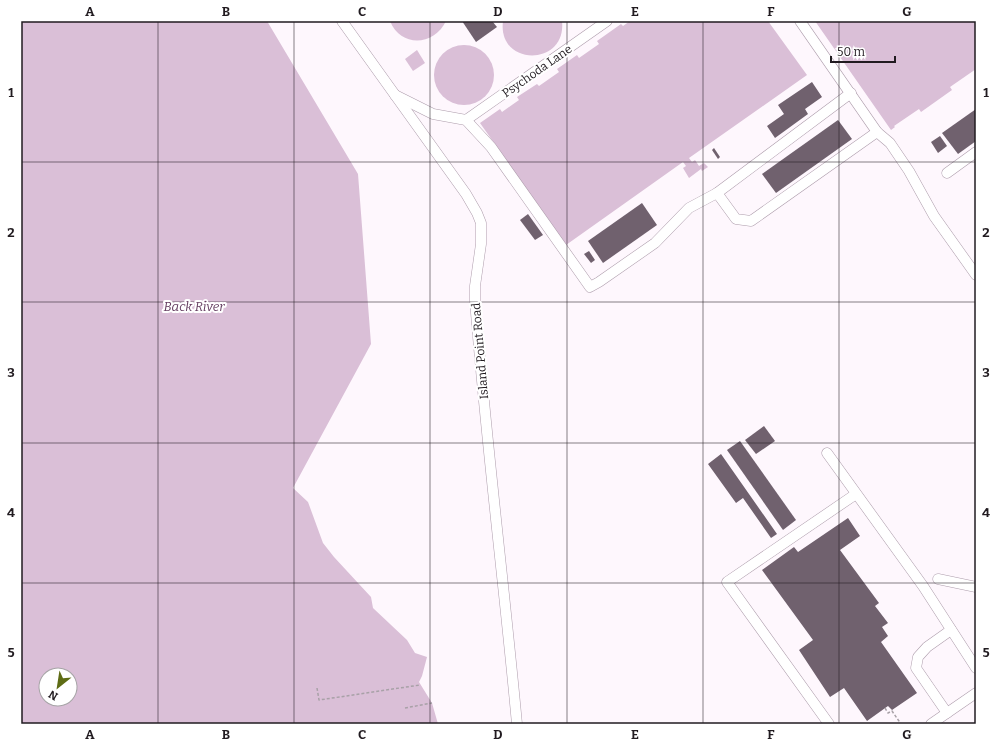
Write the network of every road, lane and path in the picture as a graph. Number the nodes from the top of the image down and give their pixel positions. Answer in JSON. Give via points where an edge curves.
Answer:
{"nodes":[{"id":1,"x":342,"y":21,"type":"edge"},
{"id":2,"x":607,"y":21,"type":"edge"},
{"id":3,"x":800,"y":21,"type":"edge"},
{"id":4,"x":851,"y":93,"type":"junction"},
{"id":5,"x":394,"y":95,"type":"junction"},
{"id":6,"x":466,"y":120,"type":"junction"},
{"id":7,"x":877,"y":132,"type":"junction"},
{"id":8,"x":976,"y":152,"type":"edge"},
{"id":9,"x":947,"y":173,"type":"dead end"},
{"id":10,"x":717,"y":193,"type":"junction"},
{"id":11,"x":976,"y":276,"type":"edge"},
{"id":12,"x":827,"y":453,"type":"dead end"},
{"id":13,"x":856,"y":494,"type":"junction"},
{"id":14,"x":938,"y":579,"type":"dead end"},
{"id":15,"x":976,"y":587,"type":"edge"},
{"id":16,"x":951,"y":630,"type":"junction"},
{"id":17,"x":976,"y":668,"type":"edge"},
{"id":18,"x":420,"y":685,"type":"dead end"},
{"id":19,"x":317,"y":688,"type":"dead end"},
{"id":20,"x":976,"y":693,"type":"edge"},
{"id":21,"x":432,"y":702,"type":"dead end"},
{"id":22,"x":405,"y":708,"type":"dead end"},
{"id":23,"x":885,"y":708,"type":"dead end"},
{"id":24,"x":947,"y":712,"type":"junction"},
{"id":25,"x":517,"y":724,"type":"edge"},
{"id":26,"x":829,"y":724,"type":"edge"},
{"id":27,"x":901,"y":724,"type":"edge"},
{"id":28,"x":931,"y":724,"type":"edge"}],
"edges":[{"from":1,"to":5,"type":"street","name":"Island Point Road"},
{"from":2,"to":6,"type":"street","name":"Psychoda Lane"},
{"from":3,"to":4,"type":"street"},
{"from":4,"to":7,"type":"street"},
{"from":4,"to":10,"type":"street"},
{"from":5,"to":6,"type":"street","via":[[433,114]]},
{"from":5,"to":25,"type":"street","name":"Island Point Road","via":[[466,194],[480,223],[481,244],[475,300]]},
{"from":6,"to":10,"type":"street","via":[[491,147],[590,287],[655,243],[689,208]]},
{"from":7,"to":10,"type":"street","via":[[752,221],[736,219]]},
{"from":7,"to":11,"type":"street","via":[[890,143],[934,216]]},
{"from":8,"to":9,"type":"street"},
{"from":12,"to":13,"type":"street"},
{"from":13,"to":16,"type":"street","via":[[923,586]]},
{"from":13,"to":26,"type":"street","via":[[727,582]]},
{"from":14,"to":15,"type":"street"},
{"from":16,"to":17,"type":"street"},
{"from":16,"to":24,"type":"street","via":[[927,647],[918,658],[916,668]]},
{"from":18,"to":19,"type":"path","via":[[319,700]]},
{"from":20,"to":24,"type":"street"},
{"from":21,"to":22,"type":"path"},
{"from":23,"to":27,"type":"path","via":[[888,713],[892,711]]},
{"from":24,"to":28,"type":"street"}]}
